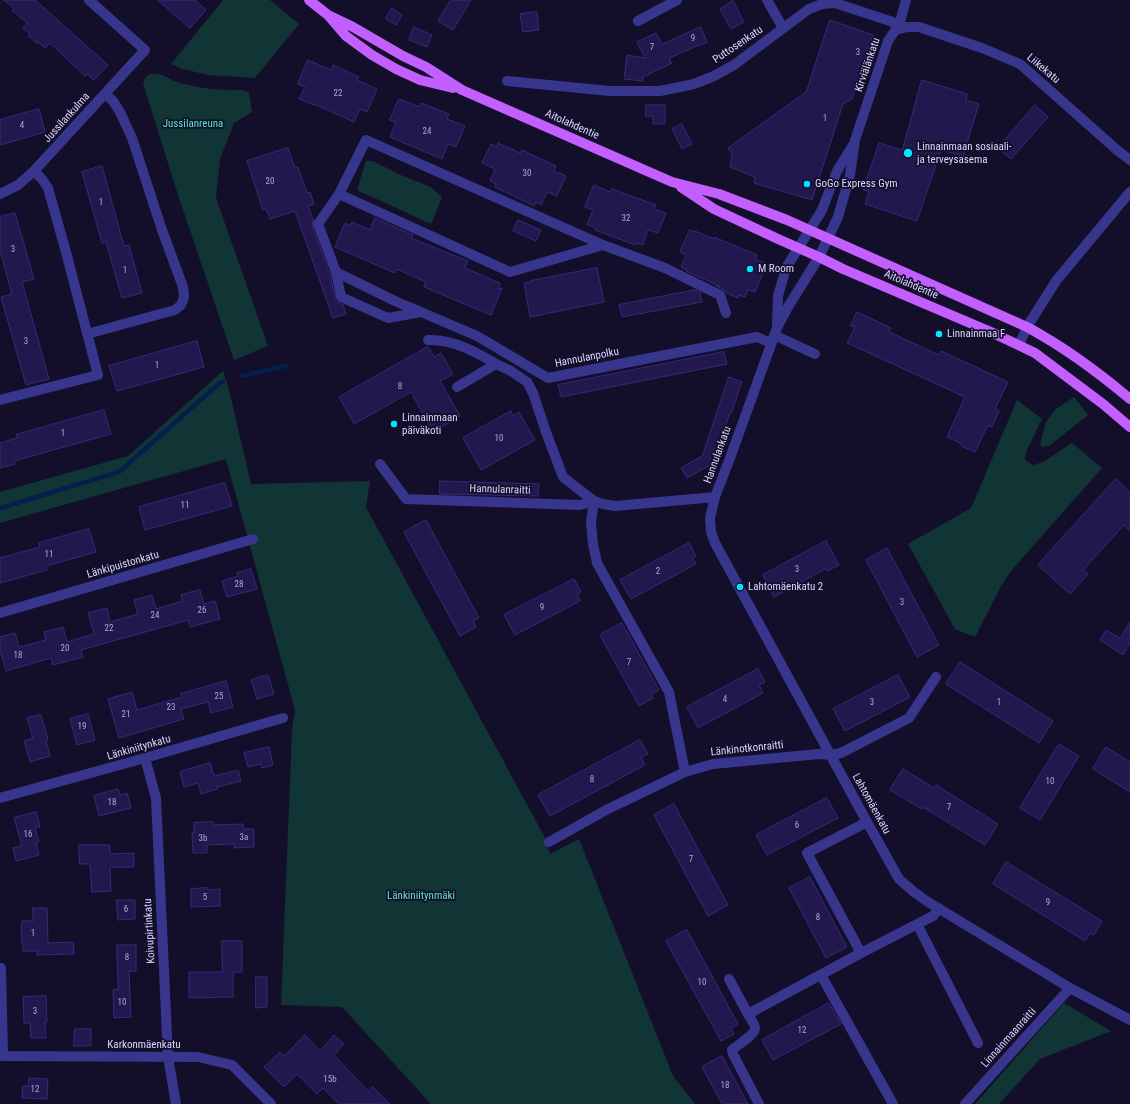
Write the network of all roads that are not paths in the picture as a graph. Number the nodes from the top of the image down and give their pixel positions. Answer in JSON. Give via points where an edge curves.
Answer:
{"nodes":[{"id":1,"x":89,"y":0,"type":"edge"},
{"id":2,"x":309,"y":0,"type":"edge"},
{"id":3,"x":677,"y":0,"type":"edge"},
{"id":4,"x":767,"y":0,"type":"edge"},
{"id":5,"x":906,"y":0,"type":"edge"},
{"id":6,"x":328,"y":15,"type":"junction"},
{"id":7,"x":638,"y":21,"type":"dead end"},
{"id":8,"x":783,"y":28,"type":"junction"},
{"id":9,"x":898,"y":29,"type":"junction"},
{"id":10,"x":507,"y":81,"type":"dead end"},
{"id":11,"x":462,"y":90,"type":"junction"},
{"id":12,"x":105,"y":94,"type":"junction"},
{"id":13,"x":855,"y":140,"type":"junction"},
{"id":14,"x":1130,"y":160,"type":"edge"},
{"id":15,"x":34,"y":171,"type":"junction"},
{"id":16,"x":672,"y":182,"type":"junction"},
{"id":17,"x":1130,"y":192,"type":"edge"},
{"id":18,"x":0,"y":194,"type":"edge"},
{"id":19,"x":339,"y":194,"type":"junction"},
{"id":20,"x":810,"y":230,"type":"junction"},
{"id":21,"x":828,"y":238,"type":"junction"},
{"id":22,"x":603,"y":245,"type":"junction"},
{"id":23,"x":798,"y":248,"type":"junction"},
{"id":24,"x":818,"y":257,"type":"junction"},
{"id":25,"x":336,"y":272,"type":"junction"},
{"id":26,"x":421,"y":312,"type":"junction"},
{"id":27,"x":726,"y":313,"type":"dead end"},
{"id":28,"x":1028,"y":327,"type":"junction"},
{"id":29,"x":87,"y":334,"type":"junction"},
{"id":30,"x":774,"y":335,"type":"junction"},
{"id":31,"x":428,"y":340,"type":"dead end"},
{"id":32,"x":1018,"y":345,"type":"junction"},
{"id":33,"x":815,"y":354,"type":"dead end"},
{"id":34,"x":496,"y":364,"type":"junction"},
{"id":35,"x":457,"y":387,"type":"dead end"},
{"id":36,"x":1130,"y":399,"type":"edge"},
{"id":37,"x":0,"y":400,"type":"edge"},
{"id":38,"x":1130,"y":427,"type":"edge"},
{"id":39,"x":380,"y":464,"type":"dead end"},
{"id":40,"x":715,"y":497,"type":"junction"},
{"id":41,"x":594,"y":501,"type":"junction"},
{"id":42,"x":253,"y":539,"type":"dead end"},
{"id":43,"x":0,"y":613,"type":"edge"},
{"id":44,"x":936,"y":677,"type":"dead end"},
{"id":45,"x":283,"y":718,"type":"dead end"},
{"id":46,"x":830,"y":754,"type":"junction"},
{"id":47,"x":146,"y":758,"type":"junction"},
{"id":48,"x":685,"y":772,"type":"junction"},
{"id":49,"x":0,"y":798,"type":"edge"},
{"id":50,"x":866,"y":822,"type":"junction"},
{"id":51,"x":549,"y":842,"type":"dead end"},
{"id":52,"x":940,"y":908,"type":"junction"},
{"id":53,"x":917,"y":924,"type":"junction"},
{"id":54,"x":861,"y":953,"type":"junction"},
{"id":55,"x":1,"y":968,"type":"dead end"},
{"id":56,"x":821,"y":974,"type":"junction"},
{"id":57,"x":729,"y":979,"type":"dead end"},
{"id":58,"x":1070,"y":988,"type":"junction"},
{"id":59,"x":748,"y":1014,"type":"junction"},
{"id":60,"x":1130,"y":1020,"type":"edge"},
{"id":61,"x":978,"y":1043,"type":"dead end"},
{"id":62,"x":1,"y":1056,"type":"edge"},
{"id":63,"x":168,"y":1057,"type":"junction"},
{"id":64,"x":176,"y":1104,"type":"edge"},
{"id":65,"x":271,"y":1104,"type":"edge"},
{"id":66,"x":758,"y":1104,"type":"edge"},
{"id":67,"x":893,"y":1104,"type":"edge"},
{"id":68,"x":965,"y":1104,"type":"edge"}],
"edges":[{"from":1,"to":12,"type":"street","name":"Jussilankulma","via":[[145,50]]},
{"from":2,"to":6,"type":"main road","name":"Aitolahdentie"},
{"from":3,"to":7,"type":"street"},
{"from":4,"to":8,"type":"street"},
{"from":5,"to":9,"type":"street","name":"Kirviälänkatu"},
{"from":6,"to":11,"type":"main road","name":"Aitolahdentie","via":[[353,26]]},
{"from":6,"to":11,"type":"main road","name":"Aitolahdentie","via":[[346,36],[384,62],[420,80]]},
{"from":8,"to":9,"type":"street","name":"Puttosenkatu","via":[[809,9],[835,3],[892,22]]},
{"from":8,"to":10,"type":"street","name":"Puttosenkatu","via":[[714,76],[694,84],[660,91],[610,91]]},
{"from":9,"to":13,"type":"street","name":"Kirviälänkatu","via":[[888,41]]},
{"from":9,"to":14,"type":"street","name":"Liikekatu","via":[[919,28],[982,48],[1020,64]]},
{"from":11,"to":16,"type":"main road","name":"Aitolahdentie"},
{"from":12,"to":15,"type":"street","name":"Jussilankulma"},
{"from":12,"to":29,"type":"street","via":[[120,112],[132,138],[184,297],[181,305],[175,310]]},
{"from":13,"to":20,"type":"street","name":"Kirviälänkatu","via":[[837,171],[822,210]]},
{"from":13,"to":21,"type":"street","name":"Kirviälänkatu","via":[[850,175],[838,217]]},
{"from":15,"to":18,"type":"street","name":"Jussilankulma","via":[[18,185]]},
{"from":15,"to":29,"type":"street","via":[[48,188]]},
{"from":16,"to":20,"type":"main road","name":"Aitolahdentie","via":[[720,194]]},
{"from":16,"to":23,"type":"main road","name":"Aitolahdentie","via":[[714,209]]},
{"from":17,"to":28,"type":"street","via":[[1056,281]]},
{"from":19,"to":22,"type":"street","via":[[510,272]]},
{"from":19,"to":22,"type":"street","via":[[366,140]]},
{"from":19,"to":25,"type":"street","via":[[318,224]]},
{"from":20,"to":21,"type":"main road","name":"Aitolahdentie"},
{"from":20,"to":23,"type":"street","name":"Kirviälänkatu"},
{"from":21,"to":24,"type":"street","name":"Kirviälänkatu"},
{"from":21,"to":28,"type":"main road","name":"Aitolahdentie"},
{"from":22,"to":27,"type":"street","via":[[665,268],[720,295]]},
{"from":23,"to":24,"type":"main road","name":"Aitolahdentie"},
{"from":23,"to":30,"type":"street","name":"Hannulankatu","via":[[786,268],[778,296]]},
{"from":24,"to":30,"type":"street","name":"Hannulankatu"},
{"from":24,"to":32,"type":"main road","name":"Aitolahdentie"},
{"from":25,"to":26,"type":"street","name":"Hannulanpolku"},
{"from":25,"to":26,"type":"street","via":[[341,297],[388,318]]},
{"from":26,"to":30,"type":"street","name":"Hannulanpolku","via":[[477,336],[548,378]]},
{"from":28,"to":32,"type":"street"},
{"from":28,"to":36,"type":"main road","name":"Aitolahdentie","via":[[1081,360]]},
{"from":29,"to":37,"type":"street","via":[[98,375]]},
{"from":30,"to":33,"type":"street","name":"Hannulanpolku"},
{"from":30,"to":40,"type":"street","name":"Hannulankatu"},
{"from":31,"to":34,"type":"street","via":[[461,345]]},
{"from":32,"to":38,"type":"main road","name":"Aitolahdentie","via":[[1035,353]]},
{"from":34,"to":35,"type":"street"},
{"from":34,"to":41,"type":"street","via":[[527,382],[533,392],[563,477]]},
{"from":39,"to":41,"type":"street","name":"Hannulanraitti","via":[[406,499],[580,505]]},
{"from":40,"to":41,"type":"street","name":"Hannulankatu","via":[[615,506]]},
{"from":40,"to":46,"type":"street","name":"Lahtomäenkatu","via":[[710,518],[715,543]]},
{"from":41,"to":48,"type":"street","via":[[591,522],[597,563],[669,692]]},
{"from":42,"to":43,"type":"street","name":"Länkipuistonkatu"},
{"from":44,"to":46,"type":"street","name":"Länkinotkonraitti","via":[[909,718],[841,753]]},
{"from":45,"to":47,"type":"street","name":"Länkiniitynkatu"},
{"from":46,"to":48,"type":"street","name":"Länkinotkonraitti","via":[[713,764]]},
{"from":46,"to":50,"type":"street","name":"Lahtomäenkatu"},
{"from":47,"to":49,"type":"street","name":"Länkiniitynkatu"},
{"from":47,"to":63,"type":"street","name":"Koivupirtinkatu","via":[[156,798]]},
{"from":48,"to":51,"type":"street","name":"Länkinotkonraitti","via":[[608,809]]},
{"from":50,"to":52,"type":"street","name":"Lahtomäenkatu","via":[[899,879]]},
{"from":50,"to":54,"type":"street","via":[[807,853]]},
{"from":52,"to":53,"type":"street","via":[[933,916]]},
{"from":52,"to":58,"type":"street","name":"Lahtomäenkatu"},
{"from":53,"to":54,"type":"street"},
{"from":53,"to":61,"type":"street"},
{"from":54,"to":56,"type":"street"},
{"from":55,"to":62,"type":"street"},
{"from":56,"to":59,"type":"street"},
{"from":56,"to":67,"type":"street"},
{"from":57,"to":59,"type":"street"},
{"from":58,"to":60,"type":"street","name":"Lahtomäenkatu"},
{"from":58,"to":68,"type":"street","name":"Linnainmaanraitti"},
{"from":59,"to":66,"type":"street","via":[[755,1031],[732,1050]]},
{"from":62,"to":63,"type":"street","name":"Karkonmäenkatu"},
{"from":63,"to":64,"type":"street","name":"Koivupirtinkatu"},
{"from":63,"to":65,"type":"street","name":"Karkonmäenkatu","via":[[198,1058],[232,1065]]}]}
